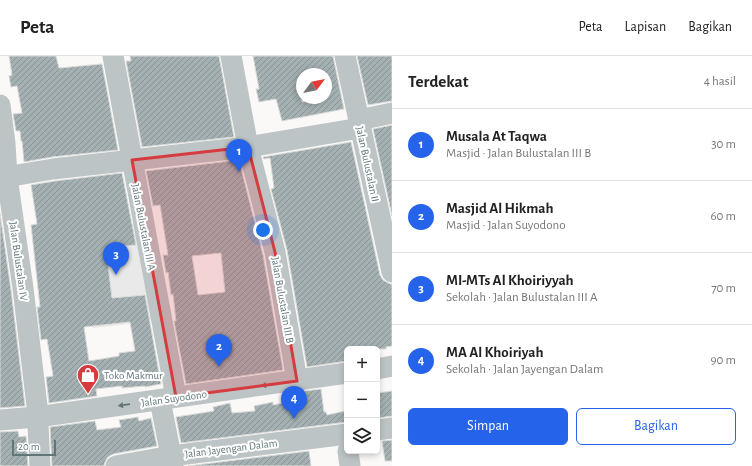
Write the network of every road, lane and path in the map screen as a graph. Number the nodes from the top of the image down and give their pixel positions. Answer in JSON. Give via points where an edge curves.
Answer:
{"nodes":[{"id":1,"x":113,"y":56,"type":"edge"},
{"id":2,"x":231,"y":56,"type":"edge"},
{"id":3,"x":345,"y":56,"type":"edge"},
{"id":4,"x":0,"y":105,"type":"edge"},
{"id":5,"x":392,"y":113,"type":"edge"},
{"id":6,"x":359,"y":124,"type":"junction"},
{"id":7,"x":248,"y":147,"type":"junction"},
{"id":8,"x":132,"y":160,"type":"junction"},
{"id":9,"x":4,"y":178,"type":"edge"},
{"id":10,"x":392,"y":272,"type":"edge"},
{"id":11,"x":392,"y":366,"type":"edge"},
{"id":12,"x":380,"y":368,"type":"edge"},
{"id":13,"x":344,"y":373,"type":"edge"},
{"id":14,"x":297,"y":381,"type":"junction"},
{"id":15,"x":168,"y":398,"type":"junction"},
{"id":16,"x":37,"y":417,"type":"junction"},
{"id":17,"x":0,"y":420,"type":"edge"},
{"id":18,"x":392,"y":428,"type":"edge"},
{"id":19,"x":380,"y":430,"type":"edge"},
{"id":20,"x":344,"y":439,"type":"edge"},
{"id":21,"x":349,"y":454,"type":"edge"},
{"id":22,"x":171,"y":459,"type":"edge"},
{"id":23,"x":40,"y":466,"type":"edge"},
{"id":24,"x":116,"y":466,"type":"edge"},
{"id":25,"x":350,"y":466,"type":"edge"}],
"edges":[{"from":1,"to":8,"type":"street","name":"Jalan Bulustalan III A"},
{"from":2,"to":7,"type":"street","name":"Jalan Bulustalan III B"},
{"from":3,"to":6,"type":"street","name":"Jalan Bulustalan II"},
{"from":4,"to":9,"type":"street","name":"Jalan Bulustalan IV","via":[[5,143]]},
{"from":5,"to":6,"type":"street"},
{"from":6,"to":7,"type":"street"},
{"from":6,"to":10,"type":"street","name":"Jalan Bulustalan II"},
{"from":7,"to":8,"type":"street"},
{"from":7,"to":14,"type":"street","name":"Jalan Bulustalan III B","via":[[275,252]]},
{"from":8,"to":9,"type":"street","via":[[53,169]]},
{"from":8,"to":15,"type":"street","name":"Jalan Bulustalan III A"},
{"from":9,"to":16,"type":"street","name":"Jalan Bulustalan IV","via":[[23,288]]},
{"from":11,"to":12,"type":"street"},
{"from":13,"to":14,"type":"street","name":"Jalan Suyodono"},
{"from":14,"to":15,"type":"street","name":"Jalan Suyodono","one_way":true},
{"from":15,"to":16,"type":"street","name":"Jalan Suyodono","one_way":true},
{"from":15,"to":22,"type":"street","name":"Jalan Bulustalan III A"},
{"from":16,"to":17,"type":"street","name":"Jalan Suyodono"},
{"from":16,"to":23,"type":"street","name":"Jalan Bulustalan IV"},
{"from":18,"to":19,"type":"street"},
{"from":20,"to":22,"type":"street","name":"Jalan Jayengan Dalam"},
{"from":21,"to":25,"type":"street","name":"Jalan Jayengan Dalam"},
{"from":22,"to":24,"type":"street","name":"Jalan Jayengan Dalam"}]}
